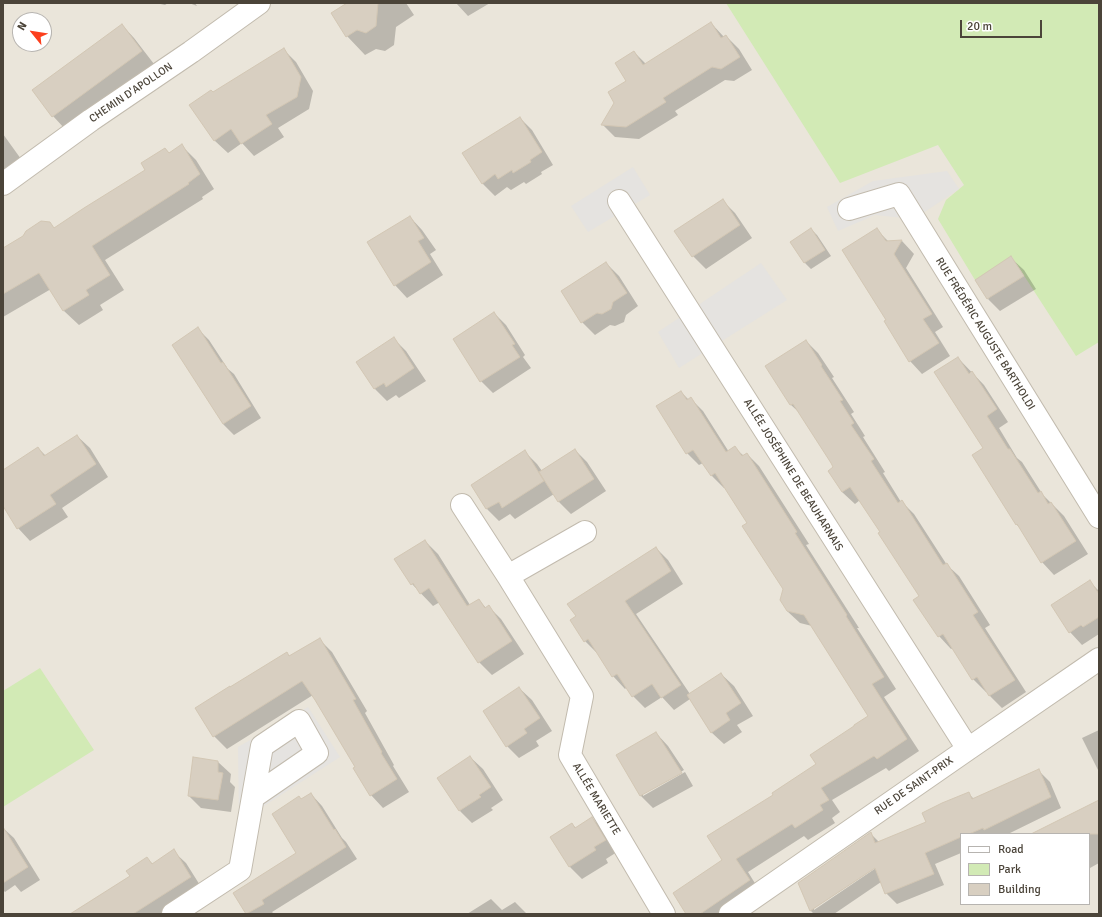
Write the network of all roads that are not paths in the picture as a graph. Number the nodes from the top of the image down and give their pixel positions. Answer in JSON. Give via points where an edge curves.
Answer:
{"nodes":[{"id":1,"x":259,"y":3,"type":"edge"},
{"id":2,"x":3,"y":184,"type":"edge"},
{"id":3,"x":619,"y":201,"type":"dead end"},
{"id":4,"x":849,"y":209,"type":"dead end"},
{"id":5,"x":462,"y":505,"type":"dead end"},
{"id":6,"x":1099,"y":517,"type":"edge"},
{"id":7,"x":585,"y":532,"type":"dead end"},
{"id":8,"x":508,"y":576,"type":"junction"},
{"id":9,"x":1099,"y":659,"type":"edge"},
{"id":10,"x":968,"y":749,"type":"junction"},
{"id":11,"x":253,"y":797,"type":"dead end"},
{"id":12,"x":173,"y":914,"type":"edge"},
{"id":13,"x":664,"y":914,"type":"edge"},
{"id":14,"x":730,"y":914,"type":"edge"}],
"edges":[{"from":1,"to":2,"type":"street","name":"CHEMIN D'APOLLON"},
{"from":3,"to":10,"type":"street","name":"ALLÉE JOSÉPHINE DE BEAUHARNAIS"},
{"from":4,"to":6,"type":"street","name":"RUE FRÉDÉRIC AUGUSTE BARTHOLDI","via":[[898,194]]},
{"from":5,"to":8,"type":"street","name":"ALLÉE MARIETTE"},
{"from":7,"to":8,"type":"street"},
{"from":8,"to":13,"type":"street","name":"ALLÉE MARIETTE","via":[[582,696],[570,755]]},
{"from":9,"to":10,"type":"street","name":"RUE DE SAINT-PRIX"},
{"from":10,"to":14,"type":"street","name":"RUE DE SAINT-PRIX"},
{"from":11,"to":12,"type":"street","via":[[240,870]]}]}
